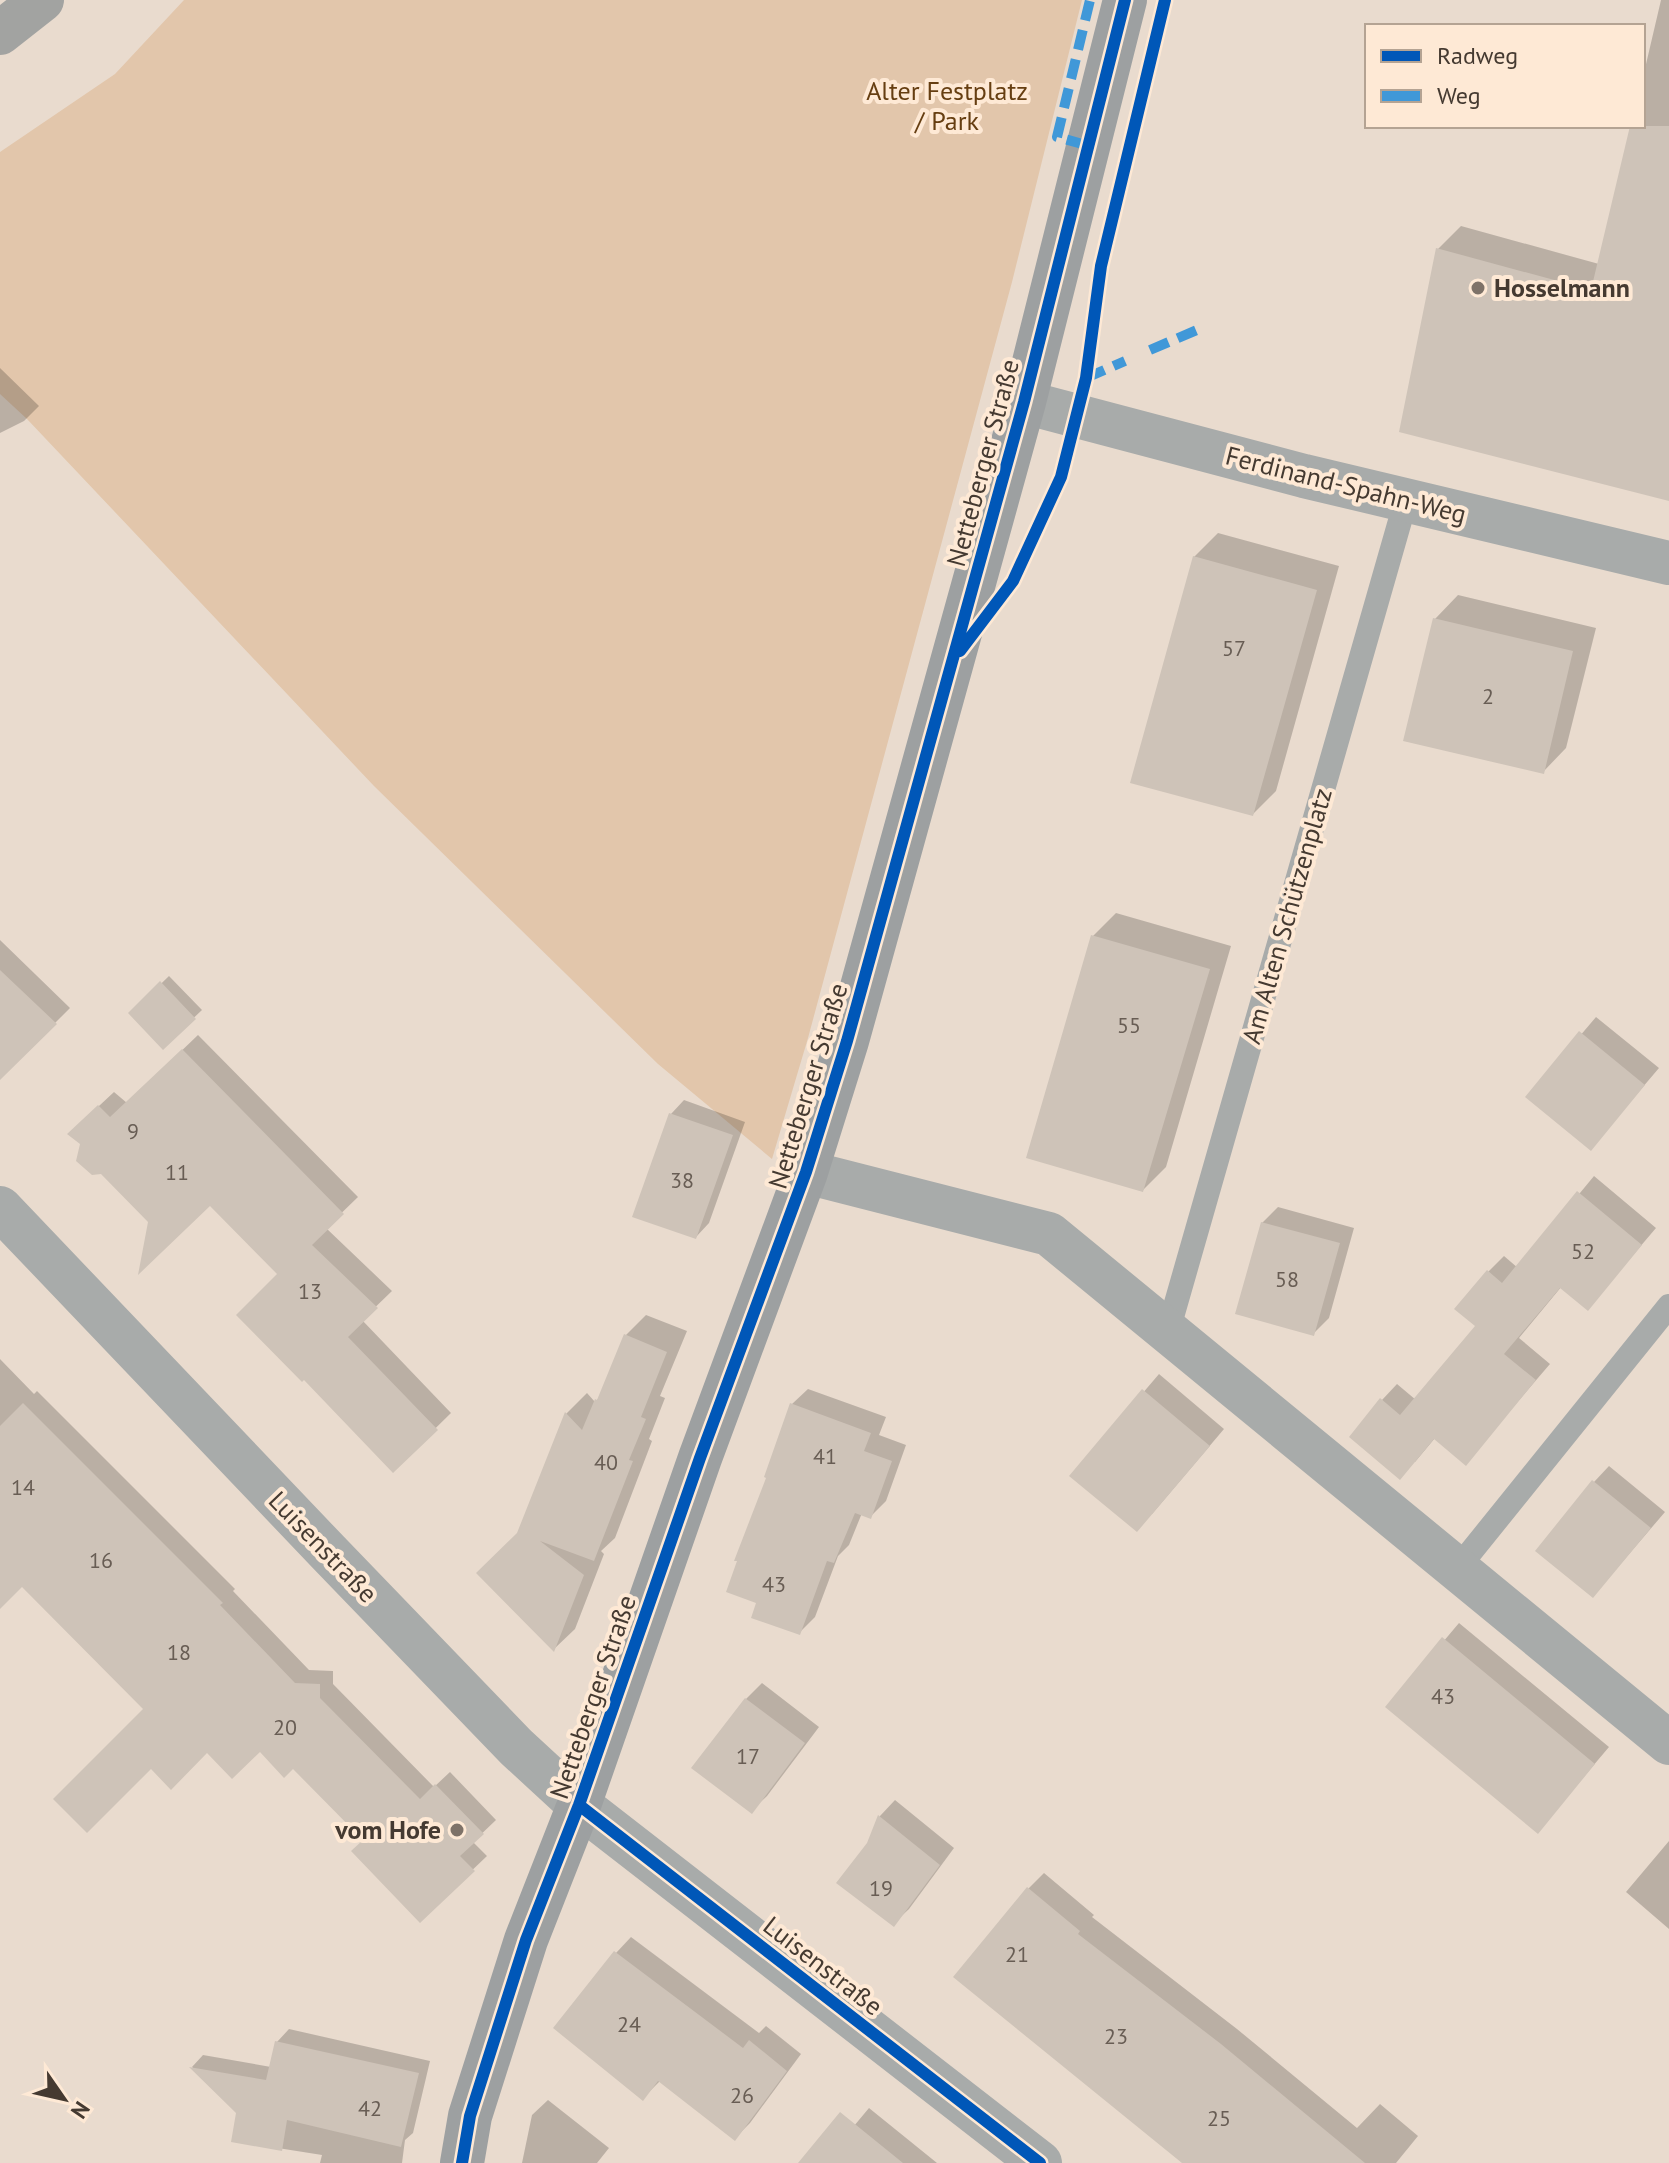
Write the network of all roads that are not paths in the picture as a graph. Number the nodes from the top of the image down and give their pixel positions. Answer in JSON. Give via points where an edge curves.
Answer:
{"nodes":[{"id":1,"x":42,"y":0,"type":"edge"},
{"id":2,"x":1125,"y":0,"type":"edge"},
{"id":3,"x":0,"y":33,"type":"edge"},
{"id":4,"x":1024,"y":402,"type":"junction"},
{"id":5,"x":1406,"y":500,"type":"junction"},
{"id":6,"x":1669,"y":563,"type":"edge"},
{"id":7,"x":806,"y":1172,"type":"junction"},
{"id":8,"x":0,"y":1208,"type":"edge"},
{"id":9,"x":1669,"y":1306,"type":"edge"},
{"id":10,"x":1168,"y":1331,"type":"junction"},
{"id":11,"x":1457,"y":1569,"type":"junction"},
{"id":12,"x":1669,"y":1743,"type":"edge"},
{"id":13,"x":579,"y":1805,"type":"junction"},
{"id":14,"x":462,"y":2163,"type":"edge"},
{"id":15,"x":1040,"y":2163,"type":"edge"}],
"edges":[{"from":1,"to":3,"type":"main road"},
{"from":2,"to":4,"type":"street","name":"Netteberger Straße"},
{"from":4,"to":5,"type":"street","name":"Ferdinand-Spahn-Weg"},
{"from":4,"to":7,"type":"street","name":"Netteberger Straße"},
{"from":5,"to":6,"type":"street","name":"Ferdinand-Spahn-Weg"},
{"from":5,"to":10,"type":"lane","name":"Am Alten Schützenplatz"},
{"from":7,"to":10,"type":"street","via":[[1049,1234]]},
{"from":7,"to":13,"type":"street","name":"Netteberger Straße"},
{"from":8,"to":13,"type":"street","name":"Luisenstraße","via":[[516,1747]]},
{"from":9,"to":11,"type":"lane"},
{"from":10,"to":11,"type":"street"},
{"from":11,"to":12,"type":"street"},
{"from":13,"to":14,"type":"street","name":"Netteberger Straße","via":[[521,1955],[470,2116]]},
{"from":13,"to":15,"type":"street","name":"Luisenstraße"}]}
